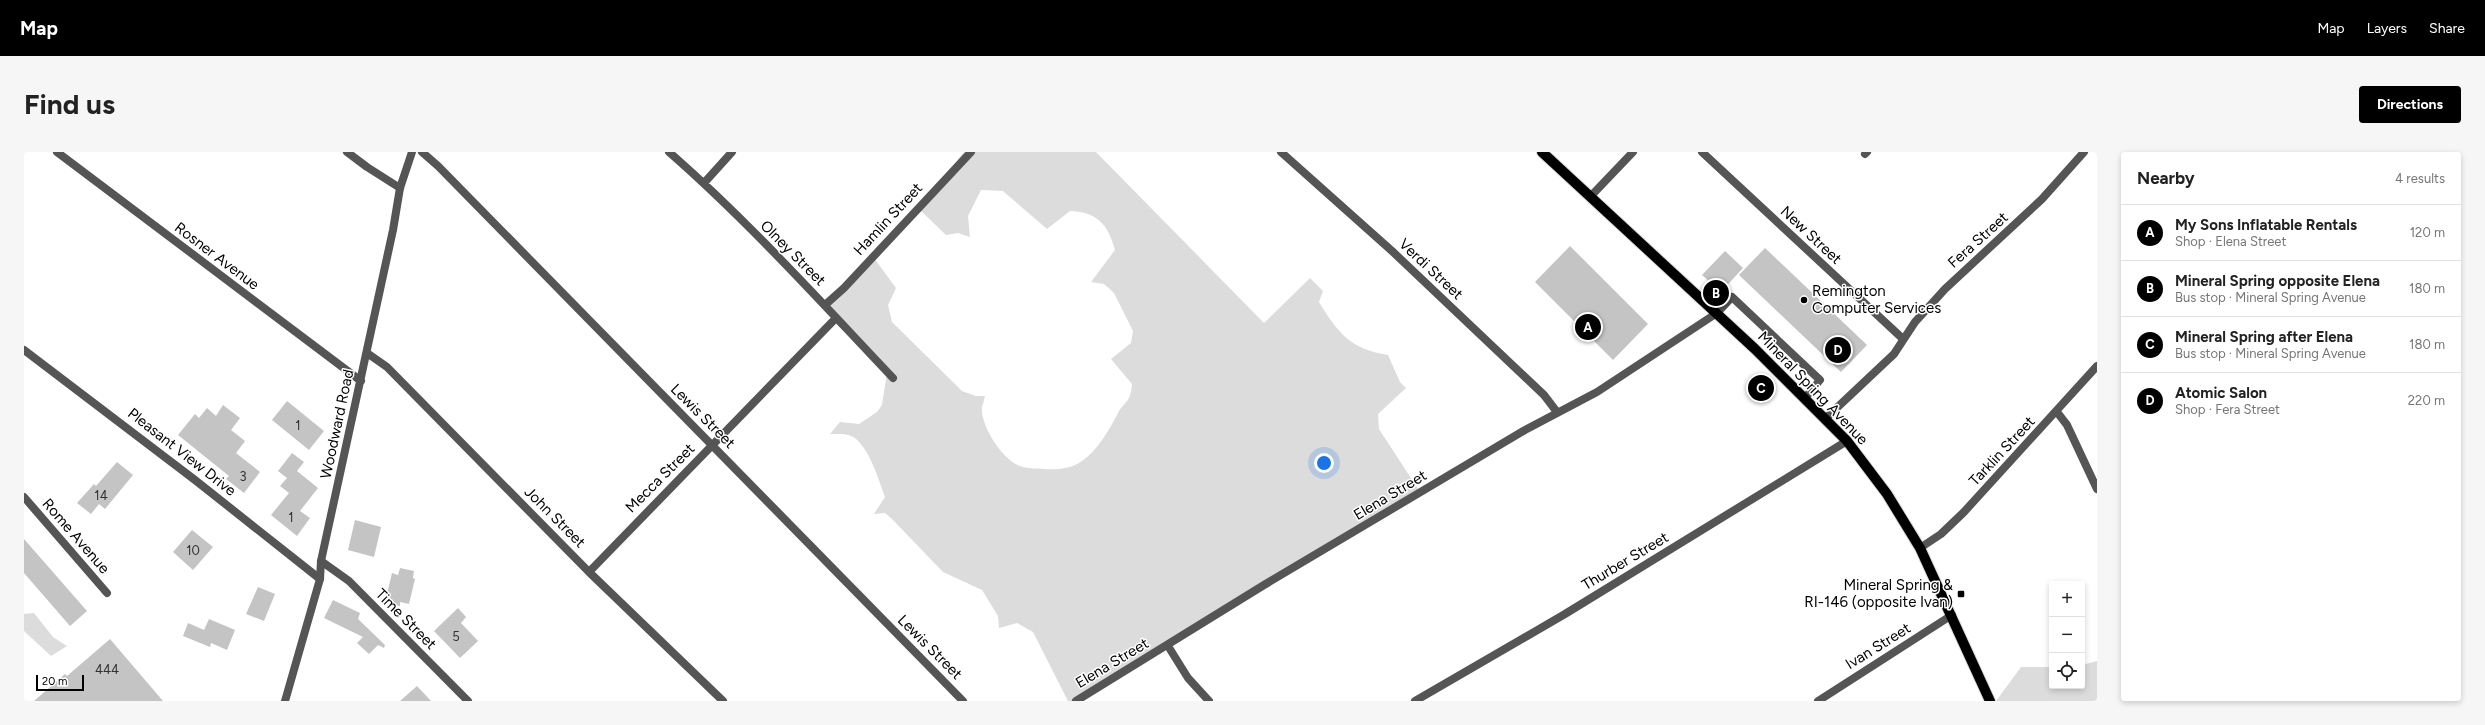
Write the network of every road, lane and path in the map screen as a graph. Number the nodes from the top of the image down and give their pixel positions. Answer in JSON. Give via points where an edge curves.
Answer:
{"nodes":[{"id":1,"x":57,"y":152,"type":"edge"},
{"id":2,"x":347,"y":152,"type":"edge"},
{"id":3,"x":412,"y":152,"type":"edge"},
{"id":4,"x":422,"y":152,"type":"edge"},
{"id":5,"x":669,"y":152,"type":"edge"},
{"id":6,"x":732,"y":152,"type":"edge"},
{"id":7,"x":971,"y":152,"type":"edge"},
{"id":8,"x":1281,"y":152,"type":"edge"},
{"id":9,"x":1542,"y":152,"type":"edge"},
{"id":10,"x":1633,"y":152,"type":"edge"},
{"id":11,"x":1702,"y":152,"type":"edge"},
{"id":12,"x":2084,"y":152,"type":"edge"},
{"id":13,"x":704,"y":183,"type":"junction"},
{"id":14,"x":400,"y":188,"type":"junction"},
{"id":15,"x":1590,"y":197,"type":"junction"},
{"id":16,"x":825,"y":304,"type":"junction"},
{"id":17,"x":1717,"y":313,"type":"junction"},
{"id":18,"x":836,"y":318,"type":"junction"},
{"id":19,"x":1902,"y":338,"type":"junction"},
{"id":20,"x":25,"y":352,"type":"edge"},
{"id":21,"x":367,"y":354,"type":"junction"},
{"id":22,"x":2097,"y":366,"type":"edge"},
{"id":23,"x":893,"y":378,"type":"dead end"},
{"id":24,"x":361,"y":380,"type":"junction"},
{"id":25,"x":1805,"y":398,"type":"junction"},
{"id":26,"x":1557,"y":412,"type":"junction"},
{"id":27,"x":2057,"y":412,"type":"junction"},
{"id":28,"x":1826,"y":418,"type":"junction"},
{"id":29,"x":1847,"y":441,"type":"junction"},
{"id":30,"x":712,"y":445,"type":"junction"},
{"id":31,"x":2097,"y":489,"type":"edge"},
{"id":32,"x":24,"y":497,"type":"edge"},
{"id":33,"x":1920,"y":548,"type":"junction"},
{"id":34,"x":322,"y":562,"type":"junction"},
{"id":35,"x":589,"y":572,"type":"junction"},
{"id":36,"x":320,"y":579,"type":"junction"},
{"id":37,"x":107,"y":593,"type":"dead end"},
{"id":38,"x":1952,"y":615,"type":"junction"},
{"id":39,"x":1168,"y":646,"type":"junction"},
{"id":40,"x":285,"y":701,"type":"edge"},
{"id":41,"x":468,"y":701,"type":"edge"},
{"id":42,"x":723,"y":701,"type":"edge"},
{"id":43,"x":963,"y":701,"type":"edge"},
{"id":44,"x":1076,"y":701,"type":"edge"},
{"id":45,"x":1210,"y":701,"type":"edge"},
{"id":46,"x":1415,"y":701,"type":"edge"},
{"id":47,"x":1818,"y":701,"type":"edge"},
{"id":48,"x":1990,"y":701,"type":"edge"}],
"edges":[{"from":1,"to":24,"type":"street","name":"Rosner Avenue"},
{"from":2,"to":14,"type":"street"},
{"from":3,"to":14,"type":"street","name":"Woodward Road"},
{"from":4,"to":30,"type":"street","name":"Lewis Street"},
{"from":5,"to":13,"type":"street","name":"Olney Street"},
{"from":6,"to":13,"type":"street"},
{"from":7,"to":16,"type":"street","name":"Hamlin Street","via":[[844,288]]},
{"from":8,"to":26,"type":"street","name":"Verdi Street","via":[[1392,251],[1544,395]]},
{"from":9,"to":15,"type":"main road","name":"Mineral Spring Avenue"},
{"from":10,"to":15,"type":"street"},
{"from":11,"to":19,"type":"street","name":"New Street"},
{"from":12,"to":19,"type":"street","name":"Fera Street","via":[[2042,198],[1945,289]]},
{"from":13,"to":16,"type":"street","name":"Olney Street"},
{"from":14,"to":21,"type":"street","name":"Woodward Road"},
{"from":15,"to":17,"type":"main road","name":"Mineral Spring Avenue"},
{"from":16,"to":18,"type":"street","name":"Olney Street"},
{"from":17,"to":25,"type":"main road","name":"Mineral Spring Avenue"},
{"from":17,"to":25,"type":"street","name":"Elena Street","via":[[1732,297],[1820,380]]},
{"from":17,"to":26,"type":"street","name":"Elena Street","via":[[1597,392]]},
{"from":18,"to":23,"type":"street","name":"Olney Street"},
{"from":18,"to":30,"type":"street","name":"Mecca Street"},
{"from":19,"to":28,"type":"street","name":"Fera Street","via":[[1894,354]]},
{"from":20,"to":36,"type":"street","name":"Pleasant View Drive","via":[[183,470]]},
{"from":21,"to":24,"type":"street","name":"Woodward Road"},
{"from":21,"to":35,"type":"street","name":"John Street","via":[[387,367]]},
{"from":22,"to":27,"type":"street","name":"Tarklin Street"},
{"from":24,"to":34,"type":"street","name":"Woodward Road"},
{"from":25,"to":28,"type":"main road","name":"Mineral Spring Avenue"},
{"from":26,"to":39,"type":"street","name":"Elena Street","via":[[1264,585]]},
{"from":27,"to":31,"type":"street","via":[[2068,425]]},
{"from":27,"to":33,"type":"street","name":"Tarklin Street","via":[[1964,512],[1941,534]]},
{"from":28,"to":29,"type":"main road","name":"Mineral Spring Avenue"},
{"from":29,"to":33,"type":"main road","name":"Mineral Spring Avenue","via":[[1887,494]]},
{"from":29,"to":46,"type":"street","name":"Thurber Street","via":[[1565,614]]},
{"from":30,"to":35,"type":"street","name":"Mecca Street"},
{"from":30,"to":43,"type":"street","name":"Lewis Street"},
{"from":32,"to":37,"type":"street","name":"Rome Avenue"},
{"from":33,"to":38,"type":"main road","name":"Mineral Spring Avenue"},
{"from":34,"to":36,"type":"street","name":"Woodward Road"},
{"from":34,"to":41,"type":"street","name":"Time Street","via":[[349,581]]},
{"from":35,"to":42,"type":"street","name":"John Street"},
{"from":36,"to":40,"type":"street","name":"Woodward Road"},
{"from":38,"to":47,"type":"street","name":"Ivan Street"},
{"from":38,"to":48,"type":"main road","name":"Mineral Spring Avenue"},
{"from":39,"to":44,"type":"street","name":"Elena Street"},
{"from":39,"to":45,"type":"street","via":[[1188,678]]}]}
